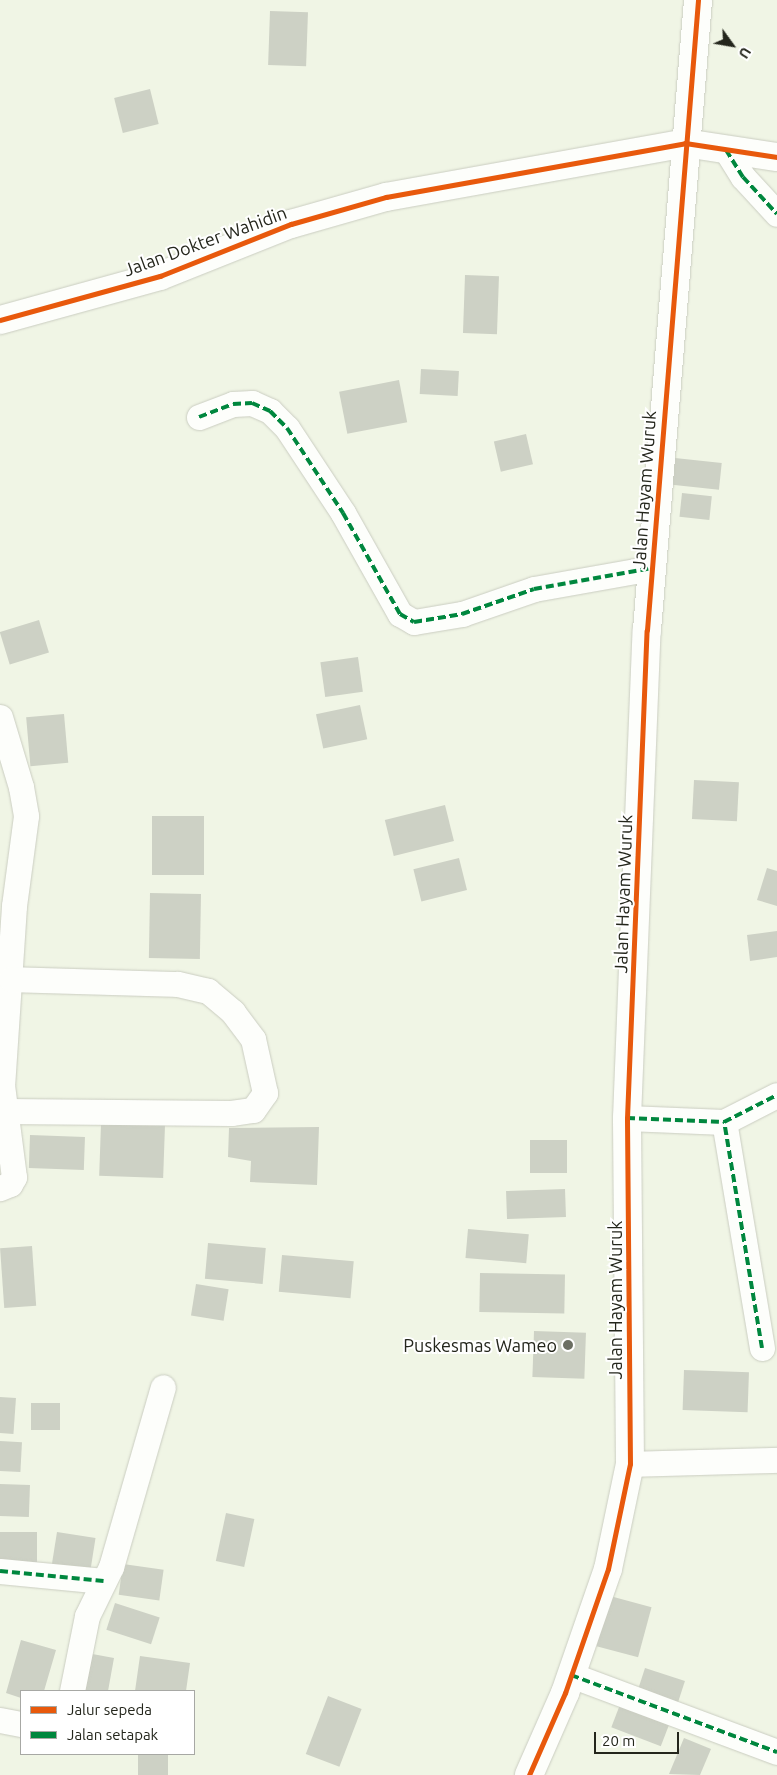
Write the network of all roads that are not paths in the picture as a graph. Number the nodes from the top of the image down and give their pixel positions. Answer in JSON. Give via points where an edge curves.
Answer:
{"nodes":[{"id":1,"x":698,"y":0,"type":"edge"},
{"id":2,"x":685,"y":143,"type":"junction"},
{"id":3,"x":726,"y":150,"type":"junction"},
{"id":4,"x":777,"y":157,"type":"edge"},
{"id":5,"x":777,"y":214,"type":"edge"},
{"id":6,"x":0,"y":320,"type":"edge"},
{"id":7,"x":199,"y":417,"type":"dead end"},
{"id":8,"x":652,"y":568,"type":"junction"},
{"id":9,"x":0,"y":717,"type":"edge"},
{"id":10,"x":11,"y":980,"type":"junction"},
{"id":11,"x":777,"y":1095,"type":"edge"},
{"id":12,"x":5,"y":1111,"type":"junction"},
{"id":13,"x":627,"y":1118,"type":"junction"},
{"id":14,"x":724,"y":1122,"type":"junction"},
{"id":15,"x":0,"y":1188,"type":"edge"},
{"id":16,"x":762,"y":1348,"type":"dead end"},
{"id":17,"x":163,"y":1387,"type":"dead end"},
{"id":18,"x":777,"y":1460,"type":"edge"},
{"id":19,"x":630,"y":1464,"type":"junction"},
{"id":20,"x":0,"y":1571,"type":"edge"},
{"id":21,"x":104,"y":1581,"type":"junction"},
{"id":22,"x":571,"y":1675,"type":"junction"},
{"id":23,"x":72,"y":1690,"type":"edge"},
{"id":24,"x":0,"y":1720,"type":"edge"},
{"id":25,"x":20,"y":1724,"type":"edge"},
{"id":26,"x":777,"y":1752,"type":"edge"},
{"id":27,"x":529,"y":1775,"type":"edge"}],
"edges":[{"from":1,"to":2,"type":"street","name":"Jalan Hayam Wuruk"},
{"from":2,"to":3,"type":"street","name":"Jalan Dokter Wahidin"},
{"from":2,"to":6,"type":"street","name":"Jalan Dokter Wahidin","via":[[386,197],[291,224],[160,276]]},
{"from":2,"to":8,"type":"street","name":"Jalan Hayam Wuruk"},
{"from":3,"to":4,"type":"street","name":"Jalan Dokter Wahidin"},
{"from":3,"to":5,"type":"street","via":[[743,176]]},
{"from":7,"to":8,"type":"street","via":[[242,403],[252,403],[270,411],[287,428],[343,513],[400,614],[414,622],[462,614],[534,589]]},
{"from":8,"to":13,"type":"street","name":"Jalan Hayam Wuruk"},
{"from":9,"to":10,"type":"street","via":[[21,787],[26,816],[14,906]]},
{"from":10,"to":12,"type":"street","via":[[2,1085]]},
{"from":10,"to":12,"type":"street","via":[[177,984],[208,991],[233,1012],[253,1039],[265,1093],[252,1110],[231,1113]]},
{"from":11,"to":14,"type":"street"},
{"from":12,"to":15,"type":"street","via":[[14,1177],[10,1184]]},
{"from":13,"to":14,"type":"street"},
{"from":13,"to":19,"type":"street","name":"Jalan Hayam Wuruk"},
{"from":14,"to":16,"type":"street"},
{"from":17,"to":21,"type":"street"},
{"from":18,"to":19,"type":"street"},
{"from":19,"to":22,"type":"street","name":"Jalan Hayam Wuruk","via":[[608,1569]]},
{"from":20,"to":21,"type":"street"},
{"from":21,"to":23,"type":"street","via":[[82,1636]]},
{"from":22,"to":26,"type":"street"},
{"from":22,"to":27,"type":"street","name":"Jalan Hayam Wuruk"},
{"from":24,"to":25,"type":"street"}]}
